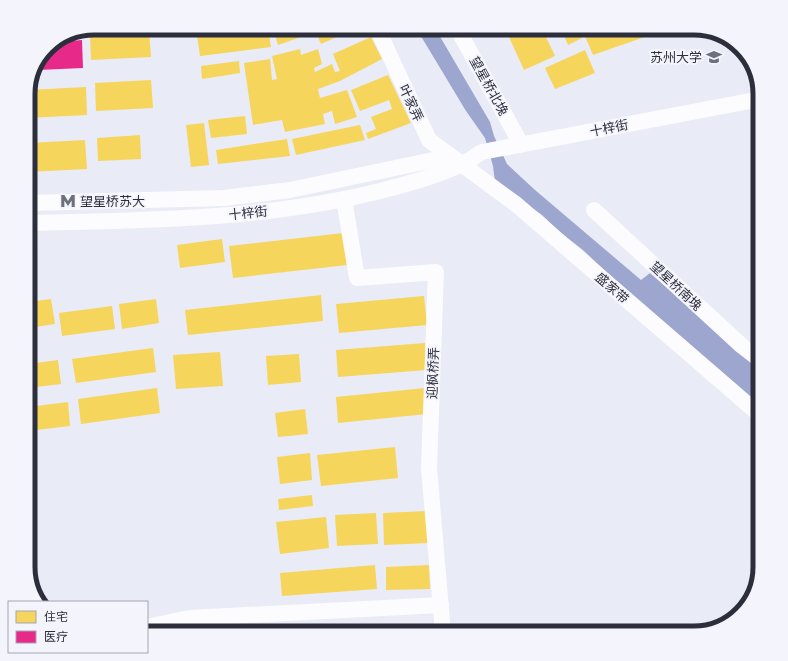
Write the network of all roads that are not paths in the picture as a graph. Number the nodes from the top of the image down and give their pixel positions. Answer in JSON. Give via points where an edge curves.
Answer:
{"nodes":[{"id":1,"x":380,"y":35,"type":"edge"},
{"id":2,"x":460,"y":35,"type":"edge"},
{"id":3,"x":753,"y":101,"type":"edge"},
{"id":4,"x":514,"y":145,"type":"junction"},
{"id":5,"x":462,"y":164,"type":"junction"},
{"id":6,"x":344,"y":199,"type":"junction"},
{"id":7,"x":35,"y":203,"type":"edge"},
{"id":8,"x":594,"y":210,"type":"dead end"},
{"id":9,"x":35,"y":223,"type":"edge"},
{"id":10,"x":753,"y":355,"type":"edge"},
{"id":11,"x":753,"y":409,"type":"edge"},
{"id":12,"x":440,"y":605,"type":"junction"},
{"id":13,"x":148,"y":626,"type":"edge"},
{"id":14,"x":442,"y":626,"type":"edge"}],
"edges":[{"from":1,"to":5,"type":"street","name":"叶家弄","via":[[429,140]]},
{"from":2,"to":4,"type":"street","name":"望星桥北堍"},
{"from":3,"to":4,"type":"street","name":"十梓街"},
{"from":4,"to":5,"type":"street","name":"十梓街","via":[[482,152]]},
{"from":5,"to":6,"type":"street","name":"十梓街","via":[[424,179]]},
{"from":5,"to":7,"type":"street","name":"十梓街","via":[[438,159],[290,190],[224,198]]},
{"from":5,"to":11,"type":"street","name":"盛家带","via":[[516,205]]},
{"from":6,"to":9,"type":"street","name":"十梓街","via":[[233,215]]},
{"from":6,"to":12,"type":"street","name":"迎枫桥弄","via":[[357,278],[436,272],[429,468]]},
{"from":8,"to":10,"type":"street","name":"望星桥南堍"},
{"from":12,"to":13,"type":"street","via":[[189,618]]},
{"from":12,"to":14,"type":"street","name":"迎枫桥弄"}]}
